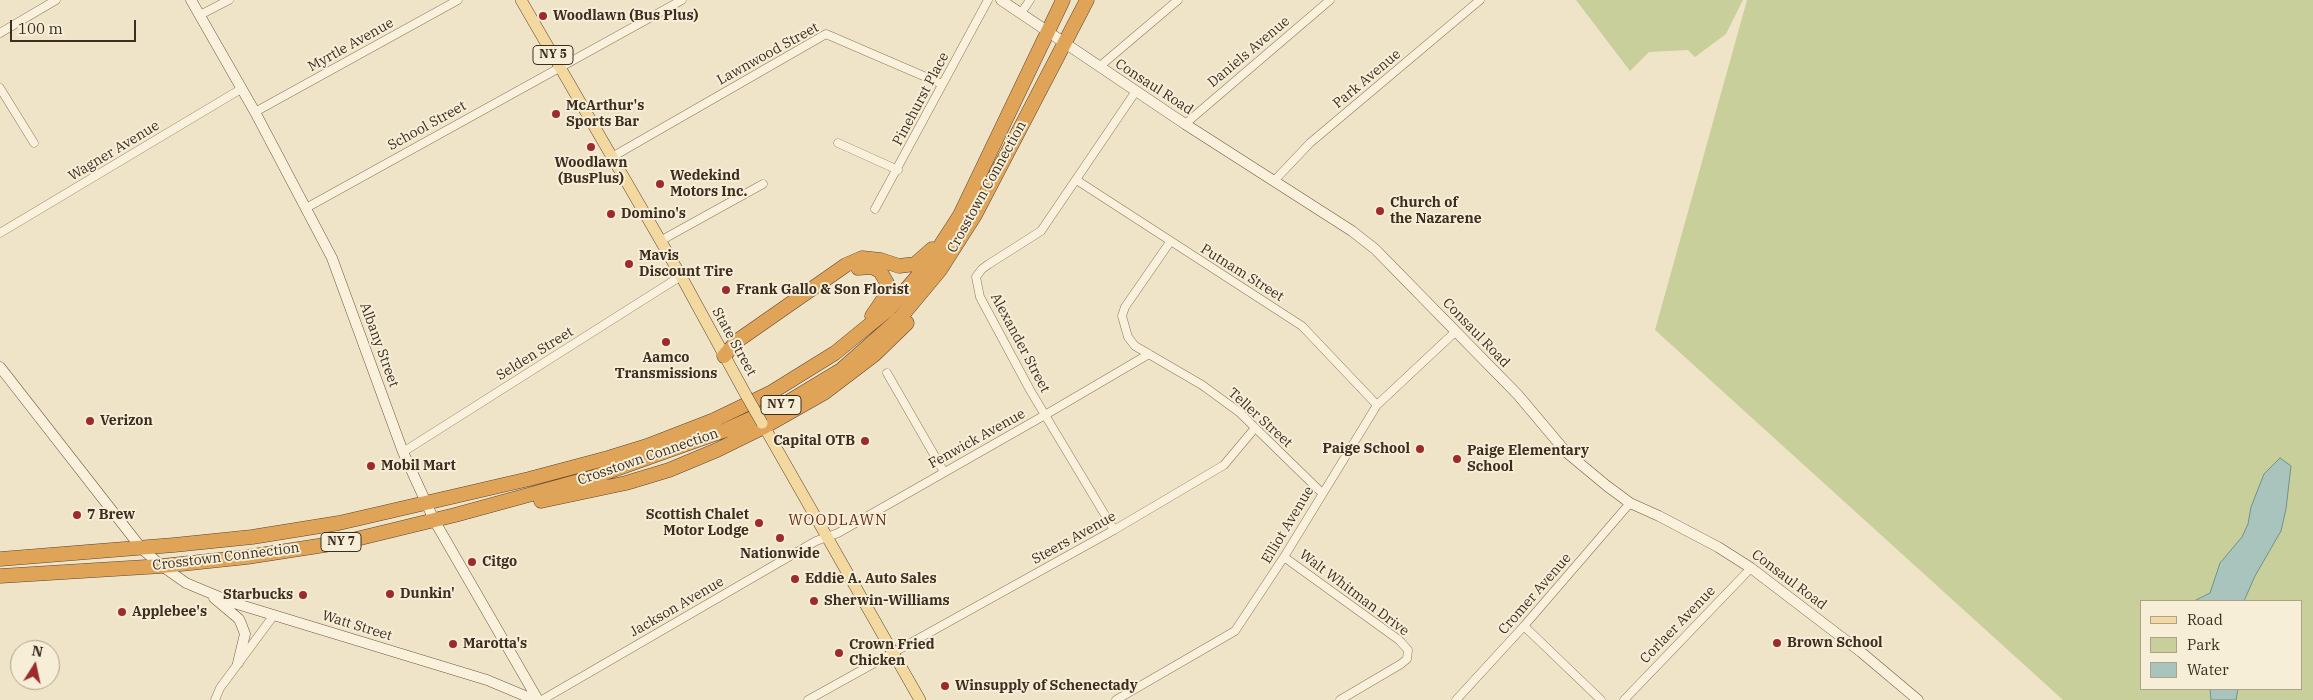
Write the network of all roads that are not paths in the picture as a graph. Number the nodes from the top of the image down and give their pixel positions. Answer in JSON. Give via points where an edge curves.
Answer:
{"nodes":[{"id":1,"x":56,"y":0,"type":"edge"},
{"id":2,"x":191,"y":0,"type":"edge"},
{"id":3,"x":229,"y":0,"type":"edge"},
{"id":4,"x":458,"y":0,"type":"edge"},
{"id":5,"x":521,"y":0,"type":"edge"},
{"id":6,"x":682,"y":0,"type":"edge"},
{"id":7,"x":988,"y":0,"type":"edge"},
{"id":8,"x":1001,"y":0,"type":"edge"},
{"id":9,"x":1030,"y":0,"type":"edge"},
{"id":10,"x":1063,"y":0,"type":"edge"},
{"id":11,"x":1087,"y":0,"type":"edge"},
{"id":12,"x":1178,"y":0,"type":"edge"},
{"id":13,"x":1330,"y":0,"type":"edge"},
{"id":14,"x":1480,"y":0,"type":"edge"},
{"id":15,"x":1021,"y":13,"type":"junction"},
{"id":16,"x":200,"y":15,"type":"junction"},
{"id":17,"x":1047,"y":32,"type":"junction"},
{"id":18,"x":0,"y":33,"type":"edge"},
{"id":19,"x":1063,"y":43,"type":"junction"},
{"id":20,"x":560,"y":67,"type":"junction"},
{"id":21,"x":1099,"y":67,"type":"junction"},
{"id":22,"x":942,"y":84,"type":"junction"},
{"id":23,"x":0,"y":88,"type":"edge"},
{"id":24,"x":241,"y":90,"type":"junction"},
{"id":25,"x":1136,"y":91,"type":"junction"},
{"id":26,"x":255,"y":112,"type":"junction"},
{"id":27,"x":1185,"y":124,"type":"junction"},
{"id":28,"x":34,"y":143,"type":"dead end"},
{"id":29,"x":838,"y":143,"type":"dead end"},
{"id":30,"x":612,"y":157,"type":"junction"},
{"id":31,"x":898,"y":170,"type":"junction"},
{"id":32,"x":1078,"y":181,"type":"junction"},
{"id":33,"x":1274,"y":181,"type":"junction"},
{"id":34,"x":763,"y":184,"type":"dead end"},
{"id":35,"x":306,"y":208,"type":"junction"},
{"id":36,"x":875,"y":209,"type":"dead end"},
{"id":37,"x":960,"y":215,"type":"junction"},
{"id":38,"x":975,"y":215,"type":"junction"},
{"id":39,"x":0,"y":233,"type":"edge"},
{"id":40,"x":660,"y":241,"type":"junction"},
{"id":41,"x":1170,"y":242,"type":"junction"},
{"id":42,"x":681,"y":276,"type":"junction"},
{"id":43,"x":1455,"y":332,"type":"junction"},
{"id":44,"x":857,"y":335,"type":"junction"},
{"id":45,"x":1149,"y":354,"type":"junction"},
{"id":46,"x":724,"y":356,"type":"junction"},
{"id":47,"x":0,"y":367,"type":"edge"},
{"id":48,"x":887,"y":373,"type":"dead end"},
{"id":49,"x":1377,"y":405,"type":"junction"},
{"id":50,"x":1045,"y":415,"type":"junction"},
{"id":51,"x":763,"y":425,"type":"junction"},
{"id":52,"x":1255,"y":428,"type":"junction"},
{"id":53,"x":403,"y":452,"type":"junction"},
{"id":54,"x":944,"y":472,"type":"junction"},
{"id":55,"x":1322,"y":493,"type":"junction"},
{"id":56,"x":428,"y":503,"type":"junction"},
{"id":57,"x":1630,"y":503,"type":"junction"},
{"id":58,"x":454,"y":515,"type":"junction"},
{"id":59,"x":434,"y":520,"type":"junction"},
{"id":60,"x":1114,"y":530,"type":"junction"},
{"id":61,"x":826,"y":538,"type":"junction"},
{"id":62,"x":142,"y":549,"type":"junction"},
{"id":63,"x":1284,"y":557,"type":"junction"},
{"id":64,"x":0,"y":559,"type":"edge"},
{"id":65,"x":162,"y":566,"type":"junction"},
{"id":66,"x":1751,"y":568,"type":"junction"},
{"id":67,"x":0,"y":576,"type":"edge"},
{"id":68,"x":207,"y":593,"type":"junction"},
{"id":69,"x":274,"y":615,"type":"junction"},
{"id":70,"x":1524,"y":626,"type":"junction"},
{"id":71,"x":893,"y":652,"type":"junction"},
{"id":72,"x":238,"y":662,"type":"junction"},
{"id":73,"x":215,"y":700,"type":"edge"},
{"id":74,"x":538,"y":700,"type":"edge"},
{"id":75,"x":808,"y":700,"type":"edge"},
{"id":76,"x":920,"y":700,"type":"edge"},
{"id":77,"x":1116,"y":700,"type":"edge"},
{"id":78,"x":1340,"y":700,"type":"edge"},
{"id":79,"x":1456,"y":700,"type":"edge"},
{"id":80,"x":1601,"y":700,"type":"edge"},
{"id":81,"x":1624,"y":700,"type":"edge"},
{"id":82,"x":1918,"y":700,"type":"edge"}],
"edges":[{"from":1,"to":18,"type":"street"},
{"from":2,"to":16,"type":"street","name":"Albany Street"},
{"from":3,"to":16,"type":"street"},
{"from":4,"to":26,"type":"street","name":"Myrtle Avenue"},
{"from":5,"to":20,"type":"main road","name":"State Street","number":"NY 5"},
{"from":6,"to":20,"type":"street","name":"School Street"},
{"from":7,"to":22,"type":"street","name":"Pinehurst Place"},
{"from":8,"to":15,"type":"street","name":"Consaul Road"},
{"from":9,"to":15,"type":"street"},
{"from":10,"to":17,"type":"highway","name":"Crosstown Connection","number":"NY 7"},
{"from":11,"to":19,"type":"highway","name":"Crosstown Connection","number":"NY 7"},
{"from":12,"to":21,"type":"street"},
{"from":13,"to":27,"type":"street","name":"Daniels Avenue"},
{"from":14,"to":33,"type":"street","name":"Park Avenue","via":[[1310,143]]},
{"from":15,"to":17,"type":"street","name":"Consaul Road"},
{"from":16,"to":24,"type":"street","name":"Albany Street"},
{"from":17,"to":19,"type":"street","name":"Consaul Road"},
{"from":17,"to":37,"type":"highway","name":"Crosstown Connection","number":"NY 7"},
{"from":19,"to":21,"type":"street","name":"Consaul Road"},
{"from":19,"to":38,"type":"highway","name":"Crosstown Connection","number":"NY 7"},
{"from":20,"to":30,"type":"main road","name":"State Street","number":"NY 5"},
{"from":20,"to":35,"type":"street","name":"School Street"},
{"from":21,"to":25,"type":"street","name":"Consaul Road"},
{"from":22,"to":30,"type":"street","name":"Lawnwood Street","via":[[826,34]]},
{"from":22,"to":31,"type":"street","name":"Pinehurst Place"},
{"from":23,"to":28,"type":"street"},
{"from":24,"to":26,"type":"street","name":"Albany Street"},
{"from":24,"to":39,"type":"street","name":"Wagner Avenue"},
{"from":25,"to":27,"type":"street","name":"Consaul Road"},
{"from":25,"to":32,"type":"street","name":"Alexander Street"},
{"from":26,"to":35,"type":"street","name":"Albany Street"},
{"from":27,"to":33,"type":"street","name":"Consaul Road"},
{"from":29,"to":31,"type":"street"},
{"from":30,"to":40,"type":"main road","name":"State Street","number":"NY 5"},
{"from":31,"to":36,"type":"street","name":"Pinehurst Place"},
{"from":32,"to":41,"type":"street","name":"Putnam Street"},
{"from":32,"to":50,"type":"street","name":"Alexander Street","via":[[1041,231],[989,264],[976,277],[980,297]]},
{"from":33,"to":43,"type":"street","name":"Consaul Road","via":[[1376,249]]},
{"from":34,"to":40,"type":"street"},
{"from":35,"to":53,"type":"street","name":"Albany Street","via":[[332,258]]},
{"from":37,"to":44,"type":"highway","name":"Crosstown Connection","number":"NY 7","via":[[929,263],[888,309]]},
{"from":37,"to":46,"type":"highway","via":[[930,252],[915,264],[899,266],[862,258],[846,265],[737,341]]},
{"from":38,"to":51,"type":"highway","via":[[950,267],[932,294],[902,328],[874,355],[824,393]]},
{"from":38,"to":58,"type":"highway","name":"Crosstown Connection","number":"NY 7","via":[[940,270],[900,318],[841,370],[788,402],[726,430],[630,465]]},
{"from":40,"to":42,"type":"main road","name":"State Street","number":"NY 5"},
{"from":41,"to":45,"type":"street","via":[[1122,316],[1128,337],[1135,346]]},
{"from":41,"to":49,"type":"street","name":"Putnam Street","via":[[1302,326]]},
{"from":42,"to":46,"type":"main road","name":"State Street","number":"NY 5"},
{"from":42,"to":53,"type":"street","name":"Selden Street"},
{"from":43,"to":49,"type":"street","name":"Elliot Avenue"},
{"from":43,"to":57,"type":"street","name":"Consaul Road","via":[[1518,395],[1566,452]]},
{"from":44,"to":46,"type":"highway","via":[[888,294],[885,277],[872,267],[848,271],[742,349]]},
{"from":44,"to":56,"type":"highway","name":"Crosstown Connection","number":"NY 7","via":[[836,353],[772,392],[681,433],[608,458]]},
{"from":45,"to":50,"type":"street","name":"Fenwick Avenue"},
{"from":45,"to":52,"type":"street","name":"Teller Street","via":[[1202,385]]},
{"from":46,"to":51,"type":"main road","name":"State Street","number":"NY 5","bridge":true},
{"from":47,"to":62,"type":"street","name":"Watt Street"},
{"from":48,"to":54,"type":"street"},
{"from":49,"to":55,"type":"street","name":"Elliot Avenue"},
{"from":50,"to":54,"type":"street","name":"Fenwick Avenue"},
{"from":50,"to":60,"type":"street","name":"Alexander Street"},
{"from":51,"to":58,"type":"highway","via":[[693,460],[626,483],[491,512]]},
{"from":51,"to":61,"type":"main road","name":"State Street","number":"NY 5"},
{"from":52,"to":55,"type":"street","name":"Teller Street"},
{"from":52,"to":60,"type":"street","name":"Steers Avenue","via":[[1224,465]]},
{"from":53,"to":56,"type":"street","name":"Albany Street"},
{"from":54,"to":61,"type":"street","name":"Fenwick Avenue"},
{"from":55,"to":63,"type":"street","name":"Elliot Avenue"},
{"from":56,"to":59,"type":"street","name":"Albany Street"},
{"from":56,"to":62,"type":"highway","name":"Crosstown Connection","number":"NY 7","via":[[339,523]]},
{"from":57,"to":66,"type":"street","name":"Consaul Road","via":[[1718,546]]},
{"from":57,"to":70,"type":"street","name":"Cromer Avenue"},
{"from":58,"to":59,"type":"highway","name":"Crosstown Connection","number":"NY 7"},
{"from":59,"to":65,"type":"highway","name":"Crosstown Connection","number":"NY 7","via":[[344,542]]},
{"from":59,"to":74,"type":"street","name":"Albany Street"},
{"from":60,"to":71,"type":"street","name":"Steers Avenue"},
{"from":61,"to":71,"type":"main road","name":"State Street","number":"NY 5"},
{"from":61,"to":74,"type":"street","name":"Jackson Avenue"},
{"from":62,"to":64,"type":"highway","name":"Crosstown Connection","number":"NY 7"},
{"from":62,"to":65,"type":"street","name":"Watt Street"},
{"from":63,"to":77,"type":"street","name":"Elliot Avenue","via":[[1235,631]]},
{"from":63,"to":78,"type":"street","name":"Walt Whitman Drive","via":[[1375,622],[1408,650],[1407,658],[1401,664]]},
{"from":65,"to":67,"type":"highway","name":"Crosstown Connection","number":"NY 7"},
{"from":65,"to":68,"type":"street","name":"Watt Street"},
{"from":66,"to":81,"type":"street","name":"Corlaer Avenue"},
{"from":66,"to":82,"type":"street","name":"Consaul Road"},
{"from":68,"to":69,"type":"street","name":"Watt Street"},
{"from":68,"to":72,"type":"street","via":[[239,619],[245,634]]},
{"from":69,"to":72,"type":"street"},
{"from":69,"to":74,"type":"street","name":"Watt Street","via":[[487,680]]},
{"from":70,"to":79,"type":"street","name":"Cromer Avenue"},
{"from":70,"to":80,"type":"street"},
{"from":71,"to":75,"type":"street","name":"Steers Avenue"},
{"from":71,"to":76,"type":"main road","name":"State Street","number":"NY 5"},
{"from":72,"to":73,"type":"street"}]}
